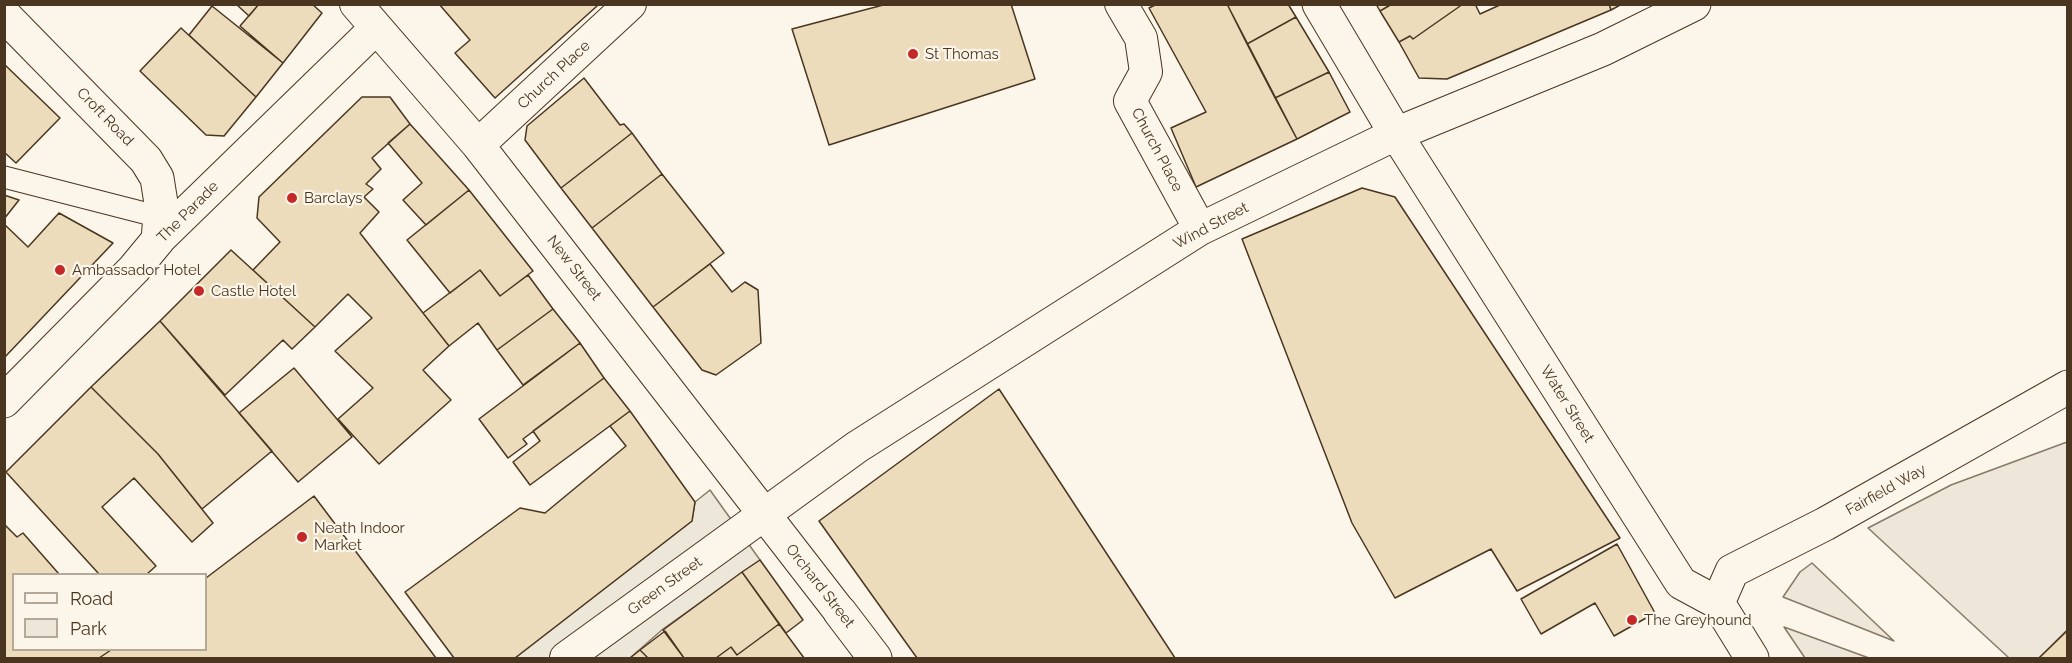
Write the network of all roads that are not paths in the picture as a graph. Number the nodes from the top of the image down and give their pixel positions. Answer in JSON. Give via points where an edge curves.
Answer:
{"nodes":[{"id":1,"x":356,"y":4,"type":"edge"},
{"id":2,"x":630,"y":4,"type":"edge"},
{"id":3,"x":1121,"y":4,"type":"edge"},
{"id":4,"x":1319,"y":4,"type":"edge"},
{"id":5,"x":1694,"y":4,"type":"edge"},
{"id":6,"x":4,"y":15,"type":"edge"},
{"id":7,"x":376,"y":28,"type":"junction"},
{"id":8,"x":1396,"y":134,"type":"junction"},
{"id":9,"x":478,"y":145,"type":"junction"},
{"id":10,"x":4,"y":177,"type":"edge"},
{"id":11,"x":159,"y":229,"type":"junction"},
{"id":12,"x":1200,"y":230,"type":"junction"},
{"id":13,"x":2067,"y":387,"type":"edge"},
{"id":14,"x":4,"y":400,"type":"edge"},
{"id":15,"x":764,"y":513,"type":"junction"},
{"id":16,"x":1718,"y":603,"type":"junction"},
{"id":17,"x":840,"y":612,"type":"joint"},
{"id":18,"x":566,"y":658,"type":"edge"},
{"id":19,"x":875,"y":658,"type":"edge"},
{"id":20,"x":1752,"y":658,"type":"edge"}],
"edges":[{"from":1,"to":7,"type":"street","name":"New Street"},
{"from":2,"to":9,"type":"street","name":"Church Place"},
{"from":3,"to":12,"type":"street","name":"Church Place","via":[[1141,38],[1146,72],[1130,101]]},
{"from":4,"to":8,"type":"street"},
{"from":5,"to":8,"type":"street","name":"Wind Street","via":[[1603,50]]},
{"from":6,"to":11,"type":"street","name":"Croft Road","via":[[146,160],[157,178],[161,203]]},
{"from":7,"to":9,"type":"street","name":"New Street"},
{"from":7,"to":11,"type":"street","name":"The Parade"},
{"from":8,"to":12,"type":"street","name":"Wind Street"},
{"from":8,"to":16,"type":"street","name":"Water Street","via":[[1681,583]]},
{"from":9,"to":15,"type":"street","name":"New Street"},
{"from":10,"to":11,"type":"lane"},
{"from":11,"to":14,"type":"street","name":"The Parade","via":[[134,269]]},
{"from":12,"to":15,"type":"street","name":"Wind Street","via":[[858,447]]},
{"from":13,"to":16,"type":"street","name":"Fairfield Way","via":[[1825,524],[1732,571]]},
{"from":15,"to":17,"type":"street","name":"Orchard Street"},
{"from":15,"to":18,"type":"street","name":"Green Street"},
{"from":16,"to":20,"type":"street","name":"Water Street"},
{"from":17,"to":19,"type":"street","name":"Orchard Street"}]}
